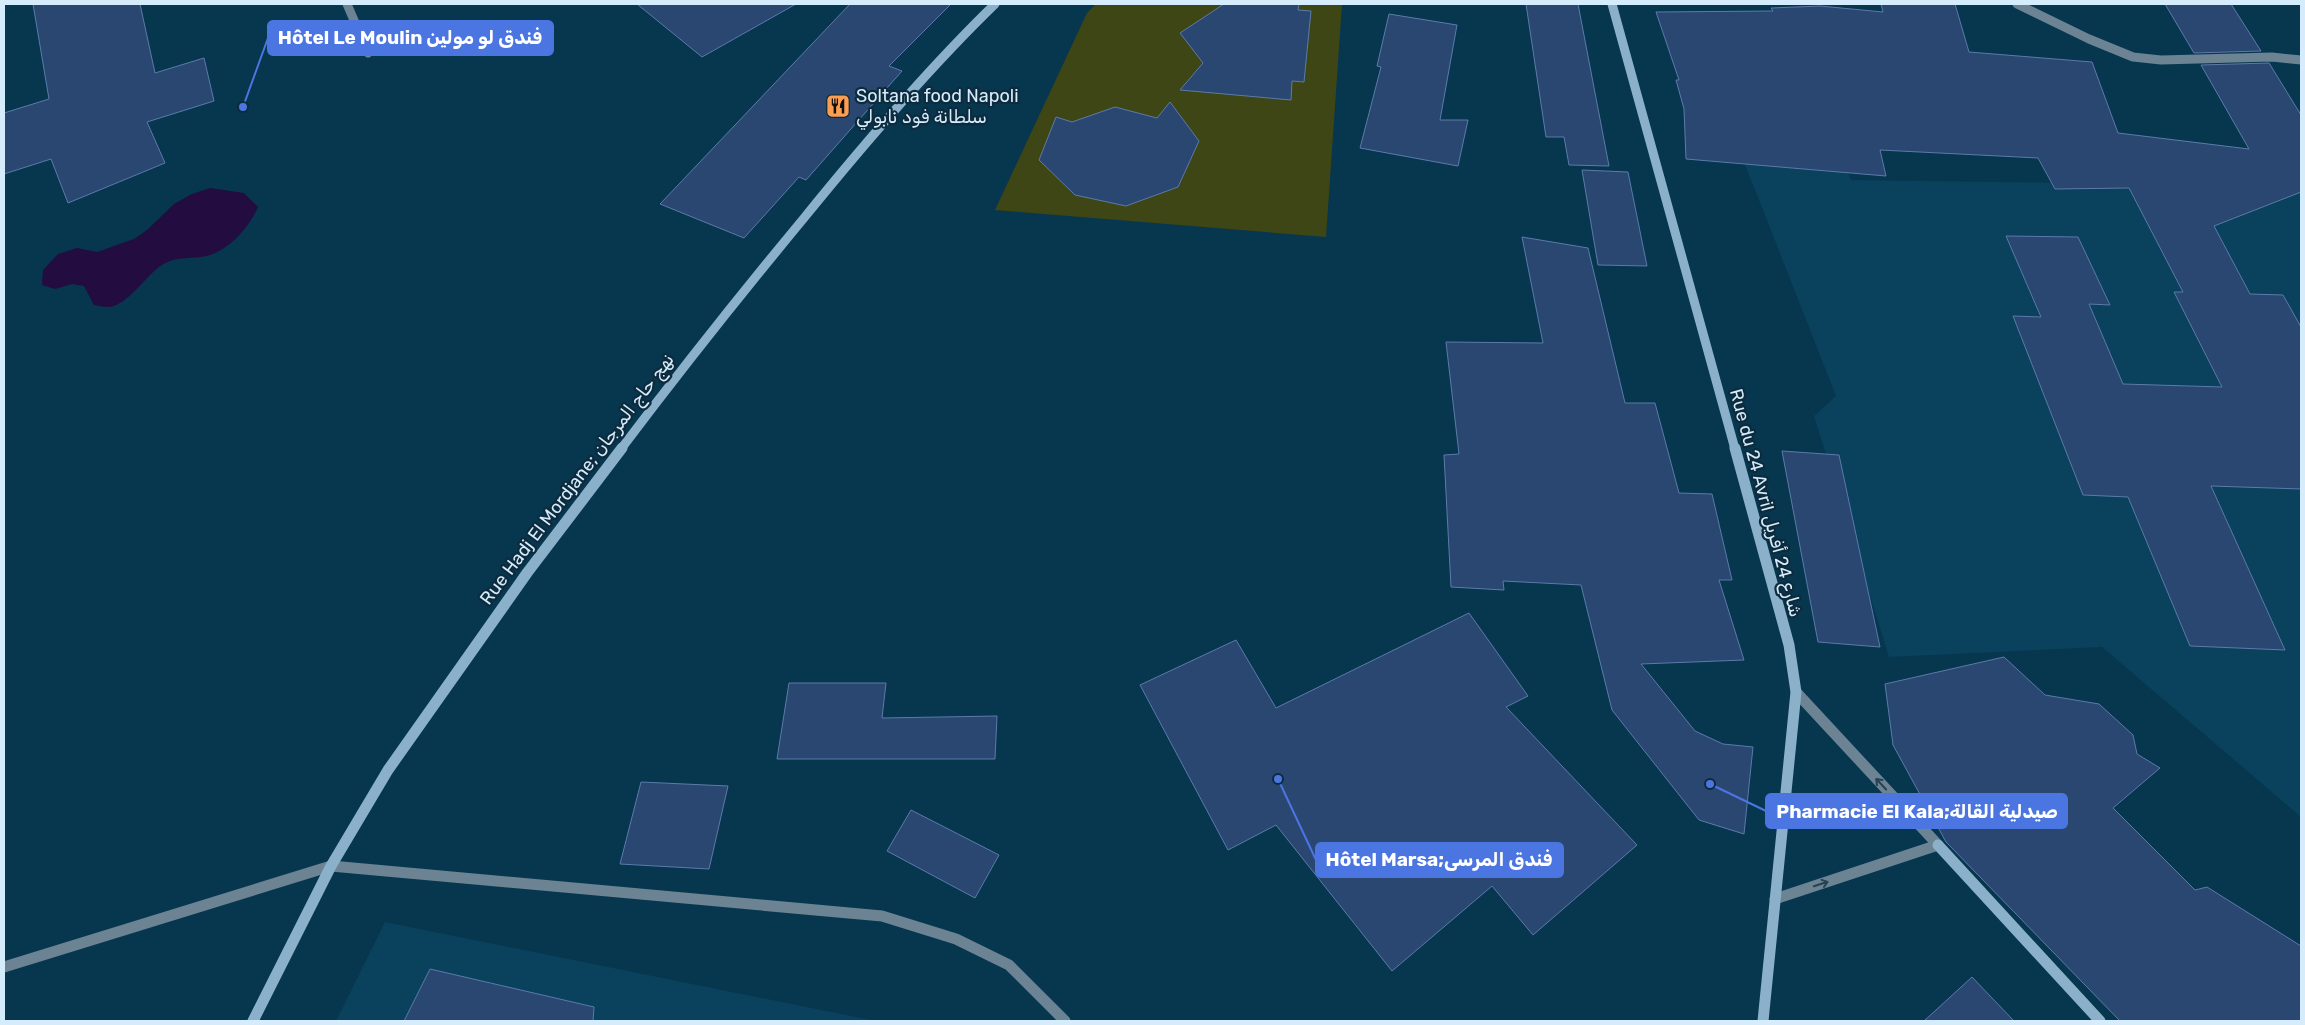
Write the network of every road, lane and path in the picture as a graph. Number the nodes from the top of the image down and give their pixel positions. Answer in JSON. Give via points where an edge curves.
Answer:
{"nodes":[{"id":1,"x":347,"y":4,"type":"edge"},
{"id":2,"x":995,"y":4,"type":"edge"},
{"id":3,"x":1612,"y":4,"type":"edge"},
{"id":4,"x":2017,"y":4,"type":"edge"},
{"id":5,"x":368,"y":54,"type":"dead end"},
{"id":6,"x":2301,"y":60,"type":"edge"},
{"id":7,"x":1796,"y":692,"type":"junction"},
{"id":8,"x":1938,"y":845,"type":"junction"},
{"id":9,"x":331,"y":866,"type":"junction"},
{"id":10,"x":1775,"y":899,"type":"junction"},
{"id":11,"x":4,"y":968,"type":"edge"},
{"id":12,"x":252,"y":1021,"type":"edge"},
{"id":13,"x":1065,"y":1021,"type":"edge"},
{"id":14,"x":1763,"y":1021,"type":"edge"},
{"id":15,"x":2100,"y":1021,"type":"edge"}],
"edges":[{"from":1,"to":5,"type":"street"},
{"from":2,"to":9,"type":"street","name":"Rue Hadj El Mordjane; نهج حاج المرجان","via":[[954,44],[862,147],[700,344],[527,573],[388,770]]},
{"from":3,"to":7,"type":"street","name":"Rue du 24 Avril شارع 24 أفريل","via":[[1789,646]]},
{"from":4,"to":6,"type":"street","via":[[2133,56],[2161,60],[2272,56]]},
{"from":8,"to":7,"type":"street","one_way":true},
{"from":7,"to":10,"type":"street","name":"Rue du 24 Avril شارع 24 أفريل"},
{"from":10,"to":8,"type":"street","one_way":true},
{"from":8,"to":15,"type":"street"},
{"from":9,"to":11,"type":"street"},
{"from":9,"to":12,"type":"street","name":"Rue Hadj El Mordjane; نهج حاج المرجان"},
{"from":9,"to":13,"type":"street","via":[[882,916],[956,938],[1009,965]]},
{"from":10,"to":14,"type":"street","name":"Rue du 24 Avril شارع 24 أفريل"}]}
